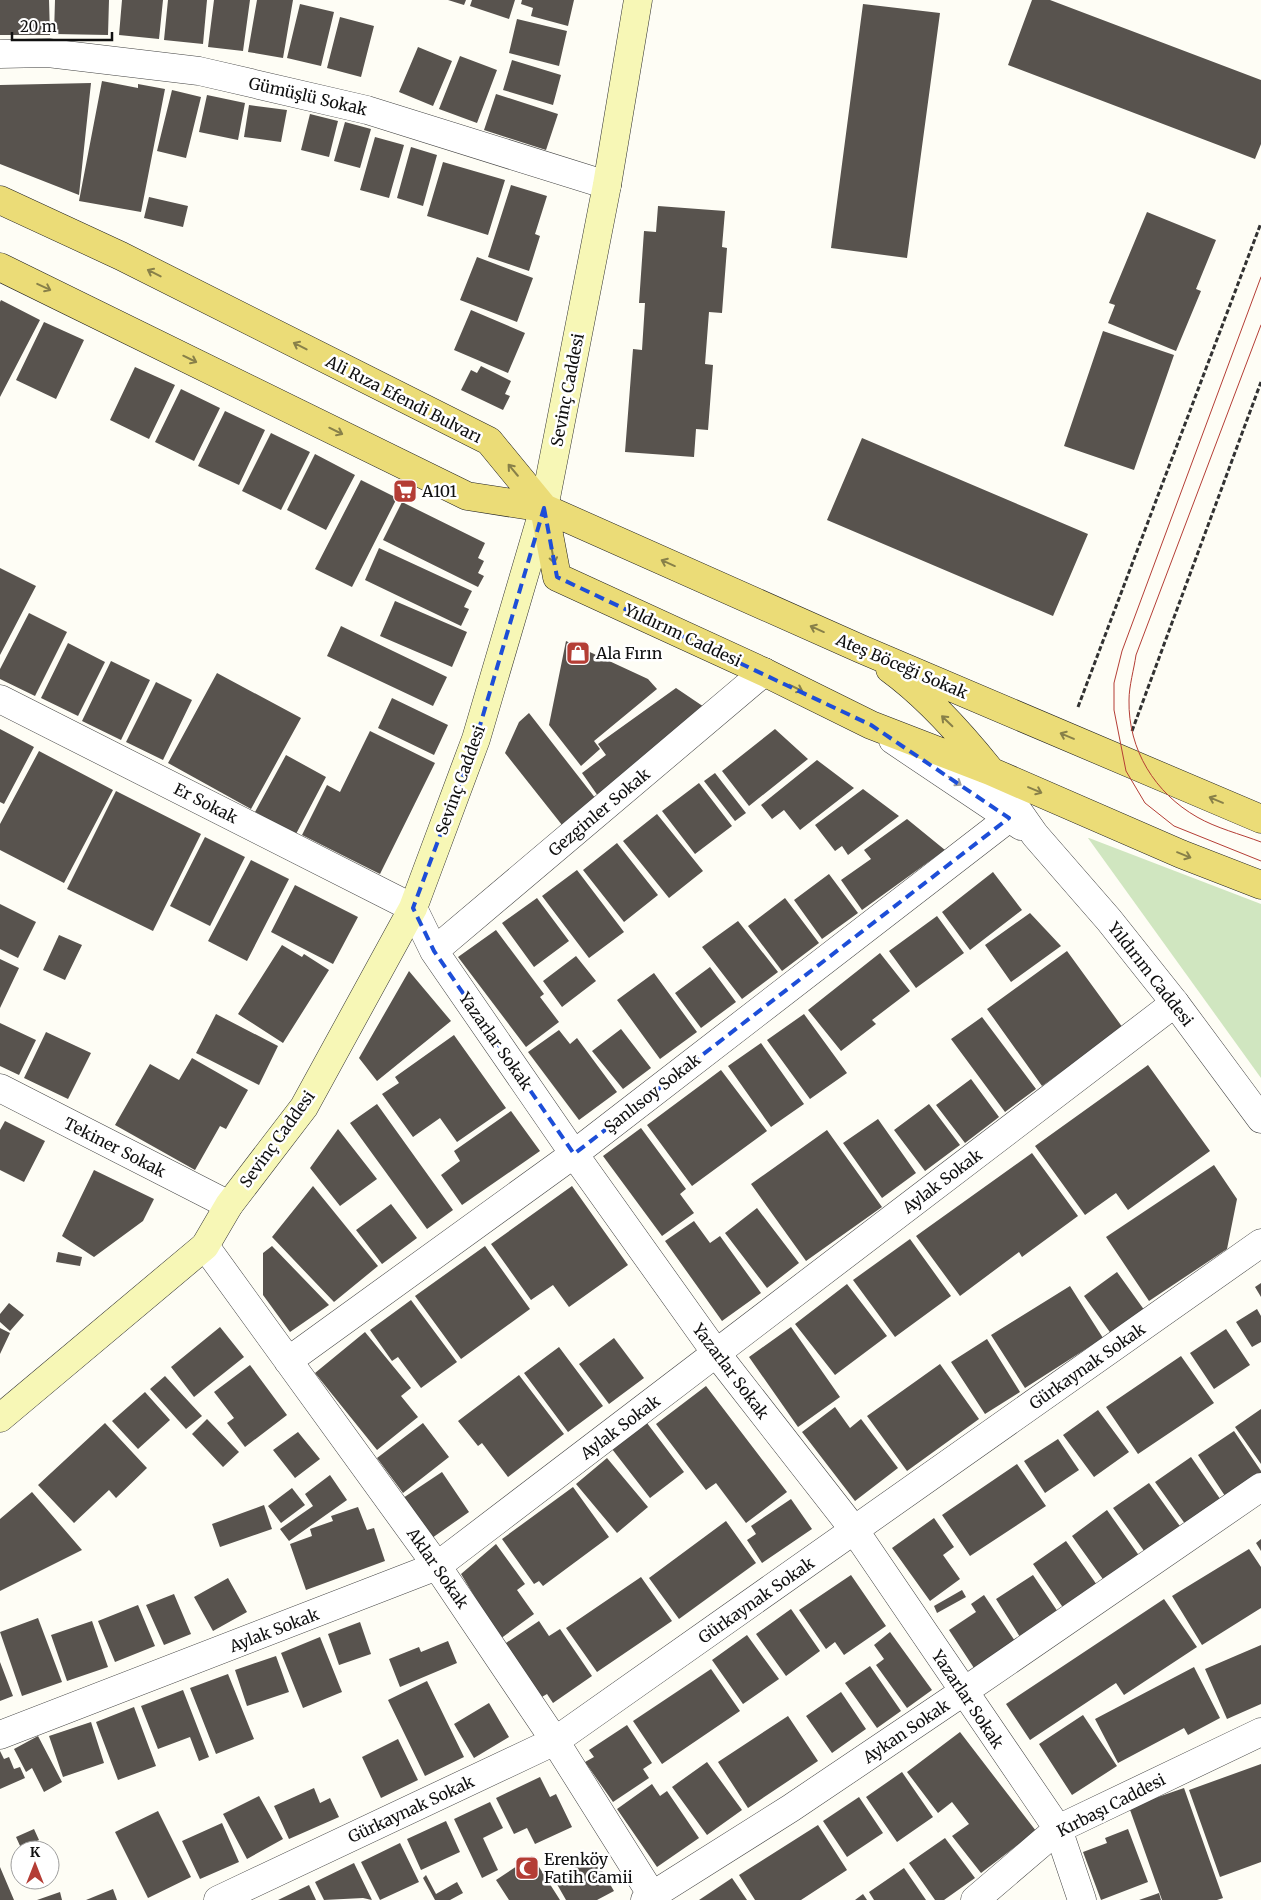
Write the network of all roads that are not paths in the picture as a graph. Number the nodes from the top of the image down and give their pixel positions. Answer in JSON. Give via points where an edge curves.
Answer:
{"nodes":[{"id":1,"x":638,"y":0,"type":"edge"},
{"id":2,"x":0,"y":54,"type":"edge"},
{"id":3,"x":607,"y":185,"type":"junction"},
{"id":4,"x":0,"y":200,"type":"edge"},
{"id":5,"x":0,"y":267,"type":"edge"},
{"id":6,"x":544,"y":508,"type":"junction"},
{"id":7,"x":861,"y":649,"type":"junction"},
{"id":8,"x":764,"y":672,"type":"junction"},
{"id":9,"x":0,"y":699,"type":"edge"},
{"id":10,"x":871,"y":725,"type":"junction"},
{"id":11,"x":990,"y":771,"type":"junction"},
{"id":12,"x":1009,"y":818,"type":"junction"},
{"id":13,"x":1261,"y":819,"type":"edge"},
{"id":14,"x":1035,"y":835,"type":"junction"},
{"id":15,"x":1261,"y":885,"type":"edge"},
{"id":16,"x":413,"y":908,"type":"junction"},
{"id":17,"x":434,"y":951,"type":"junction"},
{"id":18,"x":1174,"y":1003,"type":"junction"},
{"id":19,"x":0,"y":1088,"type":"edge"},
{"id":20,"x":1261,"y":1119,"type":"edge"},
{"id":21,"x":574,"y":1154,"type":"junction"},
{"id":22,"x":229,"y":1205,"type":"junction"},
{"id":23,"x":1261,"y":1242,"type":"edge"},
{"id":24,"x":205,"y":1246,"type":"junction"},
{"id":25,"x":716,"y":1353,"type":"junction"},
{"id":26,"x":288,"y":1361,"type":"junction"},
{"id":27,"x":0,"y":1418,"type":"edge"},
{"id":28,"x":1261,"y":1487,"type":"edge"},
{"id":29,"x":855,"y":1531,"type":"junction"},
{"id":30,"x":437,"y":1566,"type":"junction"},
{"id":31,"x":963,"y":1692,"type":"junction"},
{"id":32,"x":1261,"y":1732,"type":"edge"},
{"id":33,"x":0,"y":1735,"type":"edge"},
{"id":34,"x":555,"y":1741,"type":"junction"},
{"id":35,"x":1058,"y":1829,"type":"junction"},
{"id":36,"x":651,"y":1899,"type":"edge"},
{"id":37,"x":218,"y":1900,"type":"edge"},
{"id":38,"x":975,"y":1900,"type":"edge"},
{"id":39,"x":1082,"y":1900,"type":"edge"}],
"edges":[{"from":1,"to":3,"type":"main road","name":"Sevinç Caddesi"},
{"from":2,"to":3,"type":"street","name":"Gümüşlü Sokak","via":[[48,52],[199,71],[367,110]]},
{"from":3,"to":6,"type":"main road","name":"Sevinç Caddesi"},
{"from":6,"to":4,"type":"main road","name":"Ali Rıza Efendi Bulvarı","one_way":true,"via":[[489,441],[121,256]]},
{"from":5,"to":6,"type":"main road","one_way":true,"via":[[467,496]]},
{"from":7,"to":6,"type":"main road","name":"Ateş Böceği Sokak","one_way":true},
{"from":6,"to":8,"type":"main road","name":"Yıldırım Caddesi","one_way":true,"via":[[557,577]]},
{"from":6,"to":16,"type":"main road","name":"Sevinç Caddesi","via":[[476,739]]},
{"from":11,"to":7,"type":"main road","one_way":true,"via":[[966,740],[902,678]]},
{"from":13,"to":7,"type":"main road","name":"Ateş Böceği Sokak","one_way":true},
{"from":8,"to":10,"type":"main road","name":"Yıldırım Caddesi","one_way":true},
{"from":8,"to":17,"type":"street","name":"Gezginler Sokak"},
{"from":9,"to":16,"type":"street","name":"Er Sokak"},
{"from":10,"to":11,"type":"main road","name":"Yıldırım Caddesi"},
{"from":10,"to":12,"type":"street","one_way":true},
{"from":11,"to":14,"type":"street"},
{"from":11,"to":15,"type":"main road","one_way":true},
{"from":12,"to":14,"type":"street"},
{"from":12,"to":21,"type":"street","name":"Şanlısoy Sokak"},
{"from":14,"to":18,"type":"street","name":"Yıldırım Caddesi","via":[[1109,920]]},
{"from":16,"to":17,"type":"street","name":"Yazarlar Sokak"},
{"from":16,"to":22,"type":"main road","name":"Sevinç Caddesi","via":[[304,1107]]},
{"from":17,"to":21,"type":"street","name":"Yazarlar Sokak"},
{"from":18,"to":20,"type":"street","name":"Yıldırım Caddesi"},
{"from":18,"to":25,"type":"street","name":"Aylak Sokak"},
{"from":19,"to":22,"type":"street","name":"Tekiner Sokak"},
{"from":21,"to":25,"type":"street","name":"Yazarlar Sokak"},
{"from":21,"to":26,"type":"street","name":"Şanlısoy Sokak"},
{"from":22,"to":24,"type":"main road","name":"Sevinç Caddesi"},
{"from":23,"to":29,"type":"street","name":"Gürkaynak Sokak"},
{"from":24,"to":26,"type":"street","name":"Aklar Sokak"},
{"from":24,"to":27,"type":"main road","name":"Sevinç Caddesi"},
{"from":25,"to":29,"type":"street","name":"Yazarlar Sokak"},
{"from":25,"to":30,"type":"street","name":"Aylak Sokak"},
{"from":26,"to":30,"type":"street","name":"Aklar Sokak"},
{"from":28,"to":31,"type":"street","name":"Aykan Sokak"},
{"from":29,"to":31,"type":"street","name":"Yazarlar Sokak"},
{"from":29,"to":34,"type":"street","name":"Gürkaynak Sokak"},
{"from":30,"to":33,"type":"street","name":"Aylak Sokak"},
{"from":30,"to":34,"type":"street","name":"Aklar Sokak"},
{"from":31,"to":35,"type":"street","name":"Yazarlar Sokak"},
{"from":31,"to":36,"type":"street","name":"Aykan Sokak"},
{"from":32,"to":35,"type":"street","name":"Kırbaşı Caddesi"},
{"from":34,"to":36,"type":"street","name":"Aklar Sokak"},
{"from":34,"to":37,"type":"street","name":"Gürkaynak Sokak"},
{"from":35,"to":38,"type":"street","name":"Kırbaşı Caddesi"},
{"from":35,"to":39,"type":"street","name":"Yazarlar Sokak"}]}
